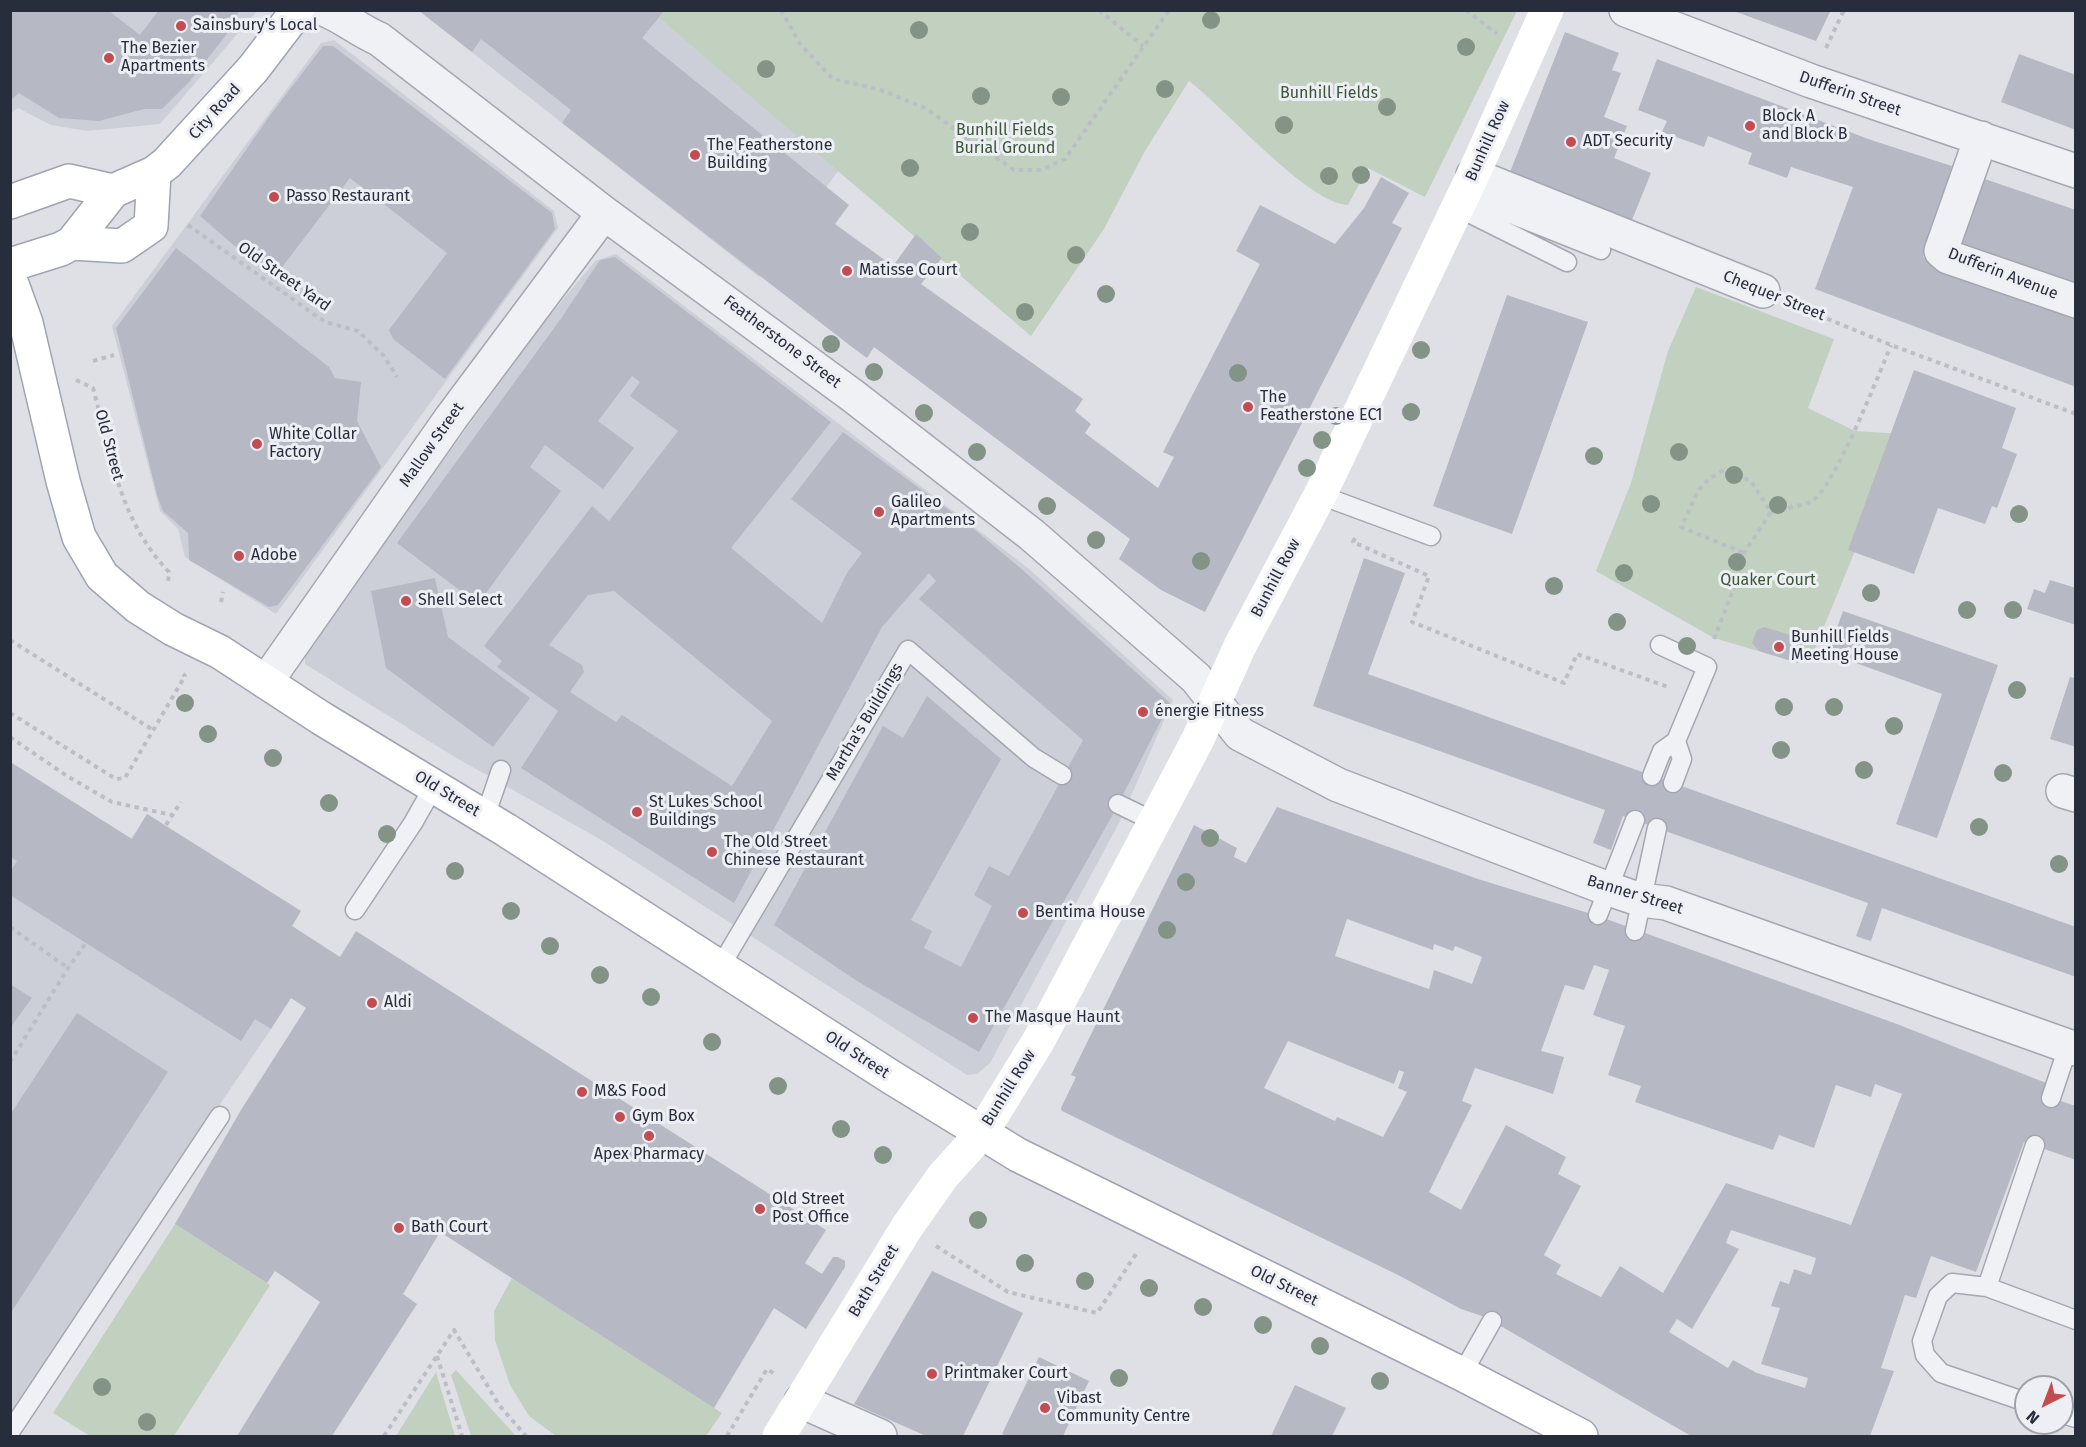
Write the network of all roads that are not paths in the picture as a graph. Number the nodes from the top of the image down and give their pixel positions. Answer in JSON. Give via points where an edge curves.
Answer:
{"nodes":[{"id":1,"x":298,"y":10,"type":"edge"},
{"id":2,"x":326,"y":10,"type":"edge"},
{"id":3,"x":1547,"y":10,"type":"edge"},
{"id":4,"x":1626,"y":10,"type":"edge"},
{"id":5,"x":1981,"y":138,"type":"junction"},
{"id":6,"x":2076,"y":171,"type":"edge"},
{"id":7,"x":154,"y":173,"type":"junction"},
{"id":8,"x":113,"y":191,"type":"junction"},
{"id":9,"x":1464,"y":193,"type":"junction"},
{"id":10,"x":10,"y":202,"type":"edge"},
{"id":11,"x":604,"y":213,"type":"junction"},
{"id":12,"x":72,"y":243,"type":"junction"},
{"id":13,"x":1601,"y":250,"type":"dead end"},
{"id":14,"x":1568,"y":262,"type":"dead end"},
{"id":15,"x":10,"y":265,"type":"edge"},
{"id":16,"x":10,"y":279,"type":"edge"},
{"id":17,"x":1763,"y":291,"type":"road end"},
{"id":18,"x":2076,"y":301,"type":"edge"},
{"id":19,"x":1320,"y":495,"type":"junction"},
{"id":20,"x":1431,"y":536,"type":"dead end"},
{"id":21,"x":1660,"y":645,"type":"dead end"},
{"id":22,"x":266,"y":682,"type":"junction"},
{"id":23,"x":1216,"y":703,"type":"junction"},
{"id":24,"x":1676,"y":741,"type":"junction"},
{"id":25,"x":501,"y":770,"type":"dead end"},
{"id":26,"x":1062,"y":775,"type":"dead end"},
{"id":27,"x":1652,"y":776,"type":"dead end"},
{"id":28,"x":1673,"y":783,"type":"dead end"},
{"id":29,"x":434,"y":786,"type":"junction"},
{"id":30,"x":1119,"y":804,"type":"dead end"},
{"id":31,"x":485,"y":817,"type":"junction"},
{"id":32,"x":1635,"y":820,"type":"dead end"},
{"id":33,"x":1153,"y":821,"type":"junction"},
{"id":34,"x":1657,"y":828,"type":"dead end"},
{"id":35,"x":1602,"y":902,"type":"junction"},
{"id":36,"x":355,"y":910,"type":"dead end"},
{"id":37,"x":1638,"y":916,"type":"junction"},
{"id":38,"x":720,"y":967,"type":"junction"},
{"id":39,"x":2072,"y":1048,"type":"edge"},
{"id":40,"x":2051,"y":1098,"type":"dead end"},
{"id":41,"x":220,"y":1116,"type":"dead end"},
{"id":42,"x":981,"y":1134,"type":"junction"},
{"id":43,"x":2035,"y":1145,"type":"dead end"},
{"id":44,"x":1987,"y":1287,"type":"junction"},
{"id":45,"x":2076,"y":1320,"type":"edge"},
{"id":46,"x":1492,"y":1321,"type":"dead end"},
{"id":47,"x":1462,"y":1374,"type":"junction"},
{"id":48,"x":2014,"y":1398,"type":"edge"},
{"id":49,"x":801,"y":1401,"type":"junction"},
{"id":50,"x":10,"y":1432,"type":"edge"},
{"id":51,"x":779,"y":1437,"type":"edge"},
{"id":52,"x":879,"y":1437,"type":"edge"},
{"id":53,"x":1581,"y":1437,"type":"edge"}],
"edges":[{"from":1,"to":7,"type":"main road","name":"City Road","via":[[196,134]]},
{"from":2,"to":11,"type":"street","name":"Featherstone Street","via":[[379,39]]},
{"from":3,"to":9,"type":"main road","name":"Bunhill Row"},
{"from":4,"to":5,"type":"street","name":"Dufferin Street","via":[[1811,81]]},
{"from":5,"to":6,"type":"street","name":"Dufferin Street"},
{"from":5,"to":18,"type":"street","name":"Dufferin Avenue","via":[[1941,251],[1948,257]]},
{"from":7,"to":8,"type":"main road","name":"City Road"},
{"from":7,"to":12,"type":"main road","via":[[151,226],[122,246]]},
{"from":8,"to":10,"type":"main road","via":[[69,181]]},
{"from":8,"to":12,"type":"main road","name":"City Road"},
{"from":9,"to":13,"type":"lane"},
{"from":9,"to":14,"type":"lane"},
{"from":9,"to":17,"type":"street","name":"Chequer Street"},
{"from":9,"to":19,"type":"main road","name":"Bunhill Row"},
{"from":11,"to":22,"type":"street","name":"Mallow Street","via":[[451,418]]},
{"from":11,"to":23,"type":"street","name":"Featherstone Street","via":[[820,370],[1032,535],[1196,678]]},
{"from":12,"to":15,"type":"main road","name":"City Road"},
{"from":16,"to":22,"type":"main road","name":"Old Street","via":[[26,323],[63,481],[89,557],[113,588]]},
{"from":19,"to":20,"type":"lane"},
{"from":19,"to":23,"type":"main road","name":"Bunhill Row","via":[[1240,646]]},
{"from":21,"to":24,"type":"lane","via":[[1707,667]]},
{"from":22,"to":29,"type":"main road","name":"Old Street"},
{"from":23,"to":33,"type":"main road","name":"Bunhill Row"},
{"from":23,"to":35,"type":"street","name":"Banner Street","via":[[1240,734],[1338,785]]},
{"from":24,"to":27,"type":"lane","via":[[1662,751]]},
{"from":24,"to":28,"type":"lane","via":[[1682,759]]},
{"from":25,"to":31,"type":"lane"},
{"from":26,"to":38,"type":"lane","name":"Martha's Buildings","via":[[1034,758],[908,650]]},
{"from":29,"to":31,"type":"main road","name":"Old Street"},
{"from":29,"to":36,"type":"lane"},
{"from":30,"to":33,"type":"lane"},
{"from":31,"to":38,"type":"main road","name":"Old Street"},
{"from":32,"to":35,"type":"lane"},
{"from":33,"to":42,"type":"main road","name":"Bunhill Row","via":[[1039,1040]]},
{"from":34,"to":37,"type":"lane"},
{"from":35,"to":37,"type":"street","name":"Banner Street"},
{"from":37,"to":39,"type":"street","name":"Banner Street","via":[[1666,903]]},
{"from":38,"to":42,"type":"main road","name":"Old Street"},
{"from":39,"to":40,"type":"lane"},
{"from":41,"to":50,"type":"lane"},
{"from":42,"to":47,"type":"main road","name":"Old Street"},
{"from":42,"to":49,"type":"main road","name":"Bath Street","via":[[934,1187],[907,1227]]},
{"from":43,"to":44,"type":"lane"},
{"from":44,"to":45,"type":"lane"},
{"from":44,"to":48,"type":"lane","via":[[1952,1283],[1938,1296],[1922,1341],[1925,1355],[1941,1373]]},
{"from":46,"to":47,"type":"lane"},
{"from":47,"to":53,"type":"main road","name":"Old Street"},
{"from":49,"to":51,"type":"main road","name":"Bath Street"},
{"from":49,"to":52,"type":"street"}]}
